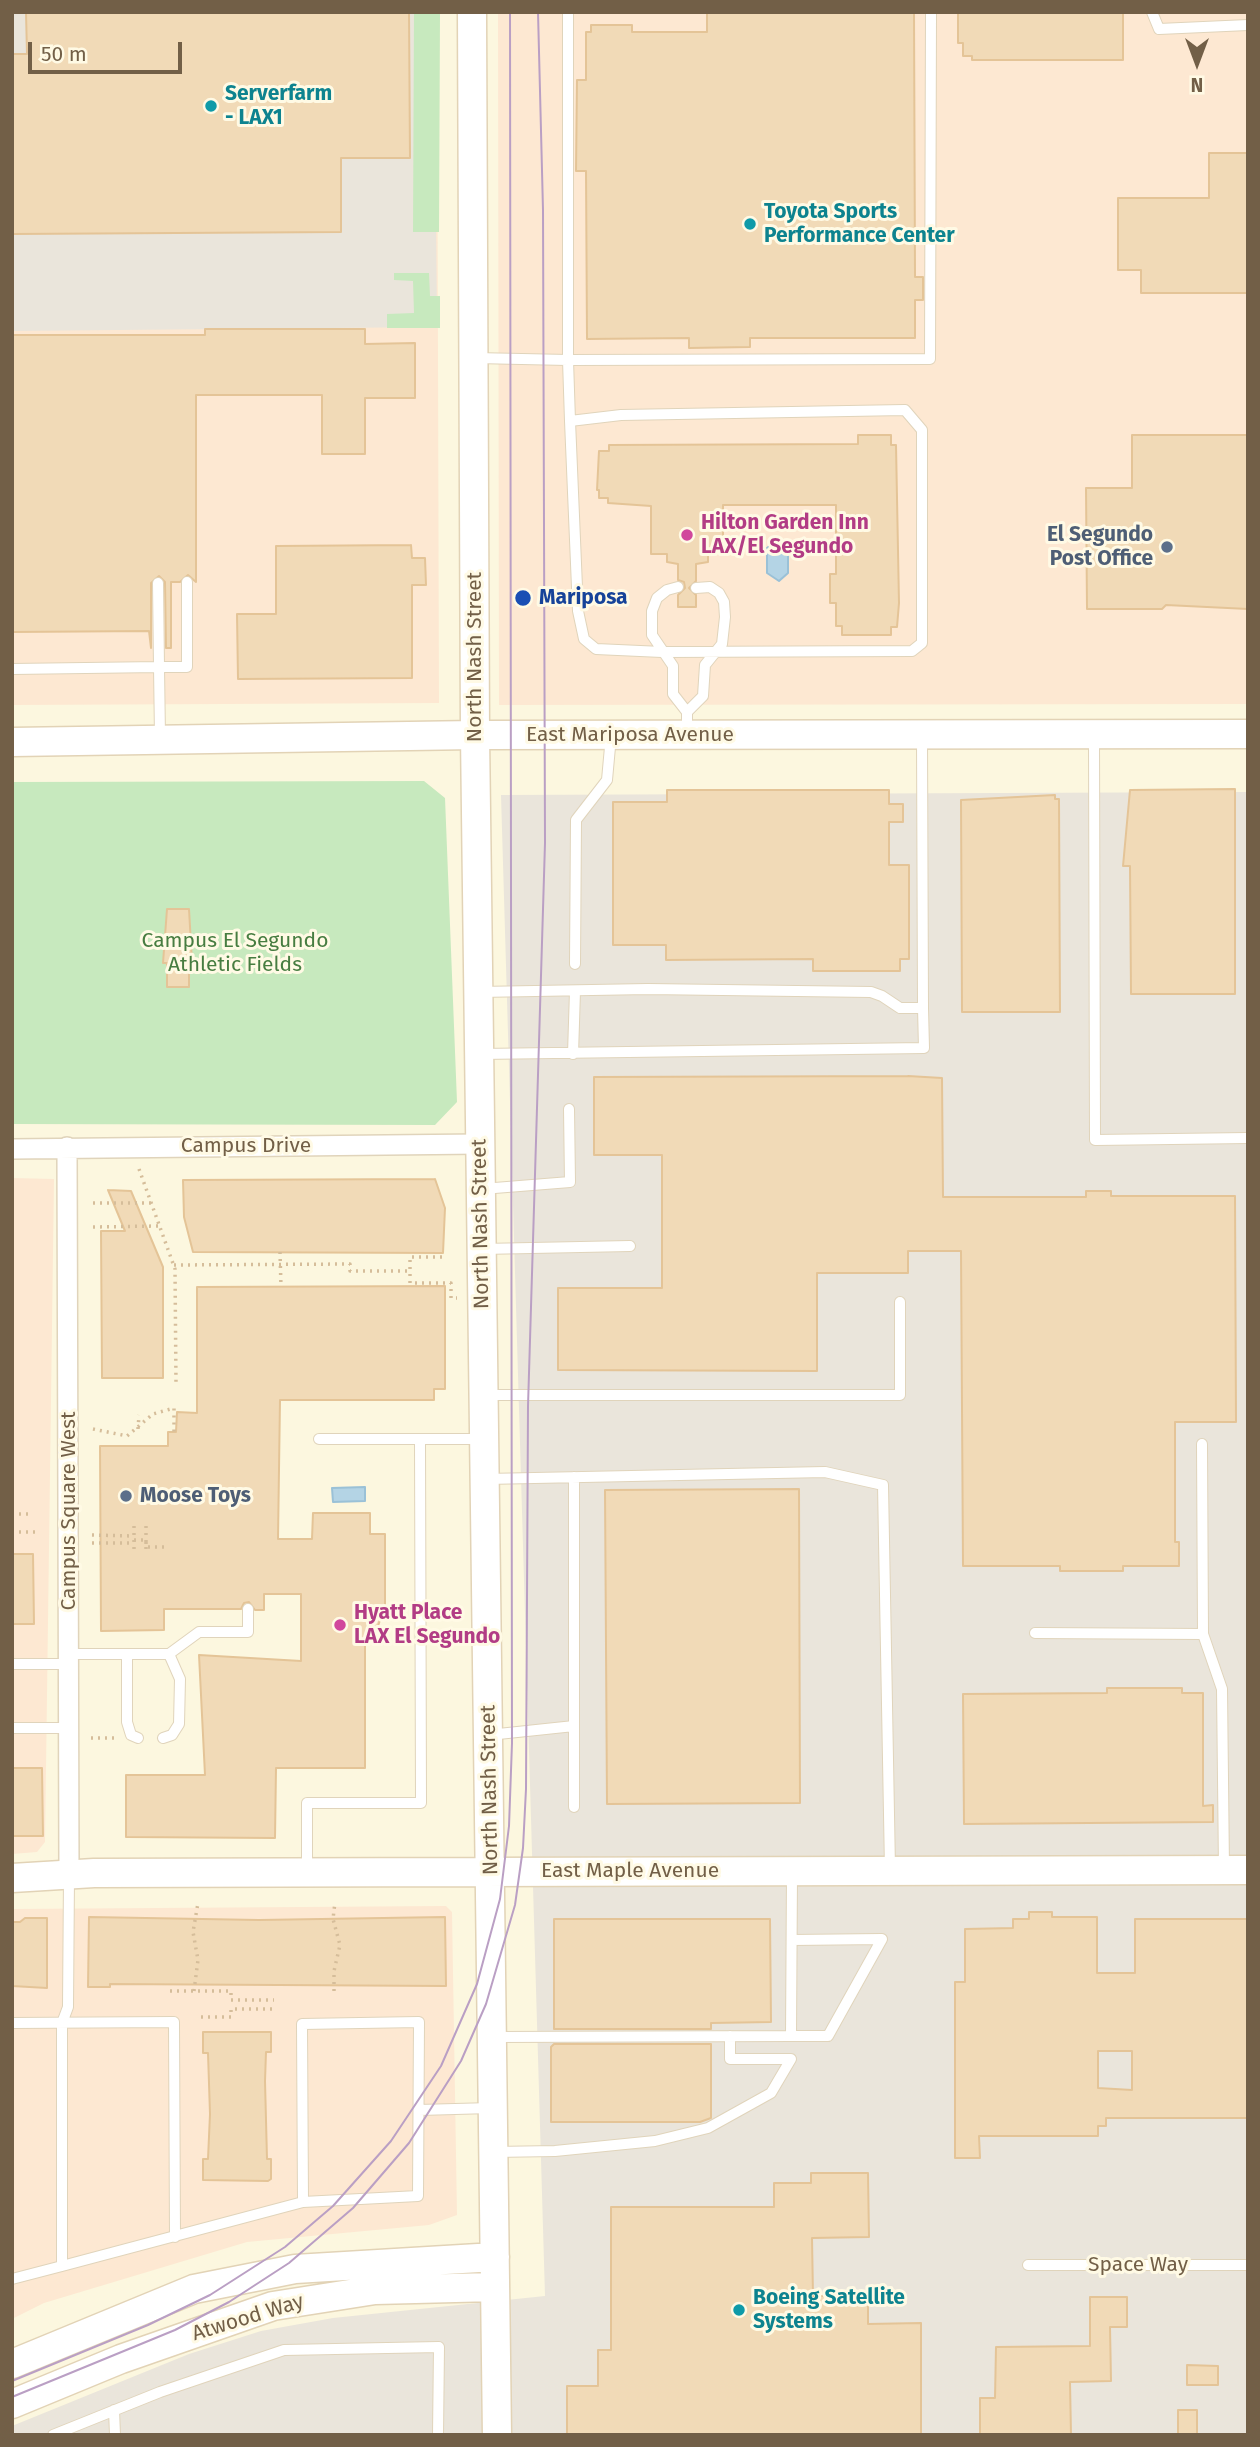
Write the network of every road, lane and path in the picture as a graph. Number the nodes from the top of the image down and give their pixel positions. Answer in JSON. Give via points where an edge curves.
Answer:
{"nodes":[{"id":1,"x":472,"y":12,"type":"edge"},
{"id":2,"x":568,"y":12,"type":"edge"},
{"id":3,"x":930,"y":12,"type":"edge"},
{"id":4,"x":1152,"y":12,"type":"edge"},
{"id":5,"x":1248,"y":25,"type":"edge"},
{"id":6,"x":474,"y":358,"type":"junction"},
{"id":7,"x":568,"y":360,"type":"junction"},
{"id":8,"x":570,"y":421,"type":"junction"},
{"id":9,"x":187,"y":582,"type":"dead end"},
{"id":10,"x":158,"y":583,"type":"dead end"},
{"id":11,"x":678,"y":587,"type":"dead end"},
{"id":12,"x":696,"y":588,"type":"dead end"},
{"id":13,"x":662,"y":652,"type":"junction"},
{"id":14,"x":715,"y":653,"type":"junction"},
{"id":15,"x":159,"y":667,"type":"junction"},
{"id":16,"x":12,"y":669,"type":"edge"},
{"id":17,"x":687,"y":723,"type":"junction"},
{"id":18,"x":922,"y":734,"type":"junction"},
{"id":19,"x":1094,"y":734,"type":"junction"},
{"id":20,"x":1248,"y":734,"type":"edge"},
{"id":21,"x":475,"y":735,"type":"junction"},
{"id":22,"x":611,"y":735,"type":"junction"},
{"id":23,"x":160,"y":740,"type":"junction"},
{"id":24,"x":12,"y":742,"type":"edge"},
{"id":25,"x":575,"y":964,"type":"dead end"},
{"id":26,"x":575,"y":990,"type":"junction"},
{"id":27,"x":478,"y":992,"type":"junction"},
{"id":28,"x":923,"y":1008,"type":"junction"},
{"id":29,"x":479,"y":1054,"type":"junction"},
{"id":30,"x":573,"y":1054,"type":"junction"},
{"id":31,"x":569,"y":1109,"type":"dead end"},
{"id":32,"x":1248,"y":1138,"type":"edge"},
{"id":33,"x":480,"y":1144,"type":"junction"},
{"id":34,"x":67,"y":1147,"type":"junction"},
{"id":35,"x":12,"y":1149,"type":"edge"},
{"id":36,"x":139,"y":1169,"type":"dead end"},
{"id":37,"x":481,"y":1189,"type":"junction"},
{"id":38,"x":93,"y":1203,"type":"dead end"},
{"id":39,"x":151,"y":1203,"type":"junction"},
{"id":40,"x":159,"y":1226,"type":"junction"},
{"id":41,"x":93,"y":1227,"type":"dead end"},
{"id":42,"x":630,"y":1246,"type":"dead end"},
{"id":43,"x":482,"y":1249,"type":"junction"},
{"id":44,"x":280,"y":1252,"type":"dead end"},
{"id":45,"x":442,"y":1257,"type":"dead end"},
{"id":46,"x":174,"y":1265,"type":"junction"},
{"id":47,"x":410,"y":1271,"type":"junction"},
{"id":48,"x":281,"y":1287,"type":"dead end"},
{"id":49,"x":467,"y":1298,"type":"dead end"},
{"id":50,"x":900,"y":1302,"type":"dead end"},
{"id":51,"x":176,"y":1384,"type":"dead end"},
{"id":52,"x":484,"y":1395,"type":"junction"},
{"id":53,"x":139,"y":1415,"type":"dead end"},
{"id":54,"x":93,"y":1429,"type":"dead end"},
{"id":55,"x":138,"y":1429,"type":"junction"},
{"id":56,"x":174,"y":1432,"type":"dead end"},
{"id":57,"x":319,"y":1439,"type":"dead end"},
{"id":58,"x":420,"y":1439,"type":"junction"},
{"id":59,"x":485,"y":1439,"type":"junction"},
{"id":60,"x":1202,"y":1444,"type":"dead end"},
{"id":61,"x":574,"y":1477,"type":"junction"},
{"id":62,"x":485,"y":1479,"type":"junction"},
{"id":63,"x":12,"y":1514,"type":"edge"},
{"id":64,"x":33,"y":1514,"type":"dead end"},
{"id":65,"x":134,"y":1526,"type":"dead end"},
{"id":66,"x":146,"y":1526,"type":"dead end"},
{"id":67,"x":12,"y":1532,"type":"edge"},
{"id":68,"x":37,"y":1532,"type":"dead end"},
{"id":69,"x":92,"y":1535,"type":"dead end"},
{"id":70,"x":134,"y":1540,"type":"junction"},
{"id":71,"x":92,"y":1543,"type":"dead end"},
{"id":72,"x":167,"y":1547,"type":"dead end"},
{"id":73,"x":134,"y":1550,"type":"dead end"},
{"id":74,"x":146,"y":1550,"type":"dead end"},
{"id":75,"x":248,"y":1609,"type":"dead end"},
{"id":76,"x":1035,"y":1633,"type":"dead end"},
{"id":77,"x":1203,"y":1634,"type":"junction"},
{"id":78,"x":127,"y":1654,"type":"junction"},
{"id":79,"x":169,"y":1654,"type":"junction"},
{"id":80,"x":70,"y":1659,"type":"junction"},
{"id":81,"x":12,"y":1664,"type":"edge"},
{"id":82,"x":574,"y":1726,"type":"junction"},
{"id":83,"x":12,"y":1728,"type":"edge"},
{"id":84,"x":70,"y":1728,"type":"junction"},
{"id":85,"x":489,"y":1735,"type":"junction"},
{"id":86,"x":91,"y":1738,"type":"dead end"},
{"id":87,"x":138,"y":1738,"type":"dead end"},
{"id":88,"x":163,"y":1738,"type":"dead end"},
{"id":89,"x":125,"y":1746,"type":"dead end"},
{"id":90,"x":574,"y":1807,"type":"dead end"},
{"id":91,"x":793,"y":1870,"type":"junction"},
{"id":92,"x":890,"y":1870,"type":"junction"},
{"id":93,"x":1236,"y":1870,"type":"edge"},
{"id":94,"x":491,"y":1871,"type":"junction"},
{"id":95,"x":307,"y":1872,"type":"junction"},
{"id":96,"x":69,"y":1874,"type":"junction"},
{"id":97,"x":12,"y":1878,"type":"edge"},
{"id":98,"x":335,"y":1902,"type":"dead end"},
{"id":99,"x":198,"y":1903,"type":"dead end"},
{"id":100,"x":792,"y":1940,"type":"junction"},
{"id":101,"x":170,"y":1991,"type":"dead end"},
{"id":102,"x":194,"y":1991,"type":"junction"},
{"id":103,"x":334,"y":1991,"type":"dead end"},
{"id":104,"x":274,"y":2000,"type":"dead end"},
{"id":105,"x":274,"y":2009,"type":"dead end"},
{"id":106,"x":201,"y":2017,"type":"dead end"},
{"id":107,"x":12,"y":2023,"type":"edge"},
{"id":108,"x":62,"y":2023,"type":"junction"},
{"id":109,"x":730,"y":2036,"type":"junction"},
{"id":110,"x":791,"y":2036,"type":"junction"},
{"id":111,"x":492,"y":2037,"type":"junction"},
{"id":112,"x":493,"y":2108,"type":"junction"},
{"id":113,"x":419,"y":2110,"type":"junction"},
{"id":114,"x":494,"y":2152,"type":"junction"},
{"id":115,"x":303,"y":2202,"type":"junction"},
{"id":116,"x":174,"y":2237,"type":"junction"},
{"id":117,"x":495,"y":2257,"type":"junction"},
{"id":118,"x":1028,"y":2265,"type":"dead end"},
{"id":119,"x":1248,"y":2265,"type":"edge"},
{"id":120,"x":62,"y":2266,"type":"junction"},
{"id":121,"x":12,"y":2279,"type":"edge"},
{"id":122,"x":495,"y":2287,"type":"junction"},
{"id":123,"x":12,"y":2364,"type":"edge"},
{"id":124,"x":12,"y":2404,"type":"edge"},
{"id":125,"x":114,"y":2410,"type":"junction"},
{"id":126,"x":53,"y":2435,"type":"edge"},
{"id":127,"x":115,"y":2435,"type":"edge"},
{"id":128,"x":438,"y":2435,"type":"edge"},
{"id":129,"x":497,"y":2435,"type":"edge"}],
"edges":[{"from":1,"to":6,"type":"street","name":"North Nash Street"},
{"from":2,"to":7,"type":"lane"},
{"from":3,"to":7,"type":"lane","via":[[930,359]]},
{"from":4,"to":5,"type":"lane","via":[[1159,29]]},
{"from":6,"to":7,"type":"lane"},
{"from":6,"to":21,"type":"street","name":"North Nash Street"},
{"from":7,"to":8,"type":"lane"},
{"from":8,"to":13,"type":"lane","via":[[578,611],[584,639],[596,649]]},
{"from":8,"to":14,"type":"lane","via":[[621,415],[905,410],[922,430],[922,643],[912,651]]},
{"from":9,"to":15,"type":"lane","via":[[187,667]]},
{"from":10,"to":15,"type":"lane"},
{"from":11,"to":13,"type":"lane","via":[[657,598],[652,611],[652,635]]},
{"from":12,"to":14,"type":"lane","via":[[710,587],[724,602],[722,644]]},
{"from":13,"to":14,"type":"lane"},
{"from":13,"to":17,"type":"lane","via":[[673,666],[673,694]]},
{"from":14,"to":17,"type":"lane","via":[[705,665],[703,696]]},
{"from":15,"to":16,"type":"lane"},
{"from":15,"to":23,"type":"lane"},
{"from":17,"to":18,"type":"street","name":"East Mariposa Avenue"},
{"from":17,"to":22,"type":"street","name":"East Mariposa Avenue"},
{"from":18,"to":19,"type":"street","name":"East Mariposa Avenue"},
{"from":18,"to":28,"type":"lane"},
{"from":19,"to":20,"type":"street","name":"East Mariposa Avenue"},
{"from":19,"to":32,"type":"lane","via":[[1095,1140]]},
{"from":21,"to":22,"type":"street","name":"East Mariposa Avenue"},
{"from":21,"to":23,"type":"street","name":"East Mariposa Avenue"},
{"from":21,"to":27,"type":"street","name":"North Nash Street"},
{"from":22,"to":25,"type":"lane","via":[[607,780],[576,820]]},
{"from":23,"to":24,"type":"street","name":"East Mariposa Avenue"},
{"from":26,"to":27,"type":"lane"},
{"from":26,"to":28,"type":"lane","via":[[870,992],[900,1008]]},
{"from":26,"to":30,"type":"lane"},
{"from":27,"to":29,"type":"street","name":"North Nash Street"},
{"from":28,"to":30,"type":"lane","via":[[924,1048]]},
{"from":29,"to":30,"type":"lane"},
{"from":29,"to":33,"type":"street","name":"North Nash Street"},
{"from":31,"to":37,"type":"lane","via":[[570,1182]]},
{"from":33,"to":34,"type":"street","name":"Campus Drive"},
{"from":33,"to":37,"type":"street","name":"North Nash Street"},
{"from":34,"to":35,"type":"street","name":"Campus Drive"},
{"from":34,"to":80,"type":"street","name":"Campus Square West"},
{"from":36,"to":39,"type":"path"},
{"from":37,"to":43,"type":"street","name":"North Nash Street"},
{"from":38,"to":39,"type":"path"},
{"from":39,"to":40,"type":"path"},
{"from":40,"to":41,"type":"path"},
{"from":40,"to":46,"type":"path"},
{"from":42,"to":43,"type":"lane"},
{"from":43,"to":52,"type":"street","name":"North Nash Street"},
{"from":44,"to":48,"type":"path","bridge":true},
{"from":45,"to":47,"type":"path","via":[[410,1257]]},
{"from":46,"to":47,"type":"path","via":[[350,1264],[350,1271]]},
{"from":46,"to":51,"type":"path"},
{"from":47,"to":49,"type":"path","via":[[410,1283],[451,1283],[451,1298]]},
{"from":50,"to":52,"type":"lane","via":[[900,1395]]},
{"from":52,"to":59,"type":"street","name":"North Nash Street"},
{"from":53,"to":55,"type":"path"},
{"from":54,"to":55,"type":"path","via":[[121,1436]]},
{"from":55,"to":56,"type":"path","via":[[153,1415],[174,1408]]},
{"from":57,"to":58,"type":"lane"},
{"from":58,"to":59,"type":"lane"},
{"from":58,"to":95,"type":"lane","via":[[421,1803],[307,1804]]},
{"from":59,"to":62,"type":"street","name":"North Nash Street"},
{"from":60,"to":77,"type":"lane"},
{"from":61,"to":62,"type":"lane"},
{"from":61,"to":82,"type":"lane"},
{"from":61,"to":92,"type":"lane","via":[[825,1472],[883,1485]]},
{"from":62,"to":85,"type":"street","name":"North Nash Street"},
{"from":63,"to":64,"type":"path"},
{"from":65,"to":70,"type":"path"},
{"from":66,"to":74,"type":"path","bridge":true},
{"from":67,"to":68,"type":"path"},
{"from":69,"to":70,"type":"path"},
{"from":70,"to":71,"type":"path"},
{"from":70,"to":72,"type":"path","via":[[146,1540],[146,1547]]},
{"from":70,"to":73,"type":"path"},
{"from":75,"to":79,"type":"lane","via":[[248,1632],[199,1632]]},
{"from":76,"to":77,"type":"lane"},
{"from":77,"to":93,"type":"lane","via":[[1222,1689]]},
{"from":78,"to":79,"type":"lane"},
{"from":78,"to":80,"type":"lane"},
{"from":78,"to":87,"type":"lane","via":[[127,1722],[131,1735]]},
{"from":79,"to":88,"type":"lane","via":[[180,1679],[179,1724],[172,1735]]},
{"from":80,"to":81,"type":"lane"},
{"from":80,"to":84,"type":"street","name":"Campus Square West"},
{"from":82,"to":85,"type":"lane"},
{"from":82,"to":90,"type":"lane"},
{"from":83,"to":84,"type":"lane"},
{"from":84,"to":96,"type":"street","name":"Campus Square West"},
{"from":85,"to":94,"type":"street","name":"North Nash Street"},
{"from":86,"to":89,"type":"path","via":[[116,1738]]},
{"from":91,"to":92,"type":"street","name":"East Maple Avenue"},
{"from":91,"to":94,"type":"street","name":"East Maple Avenue"},
{"from":91,"to":100,"type":"lane"},
{"from":92,"to":93,"type":"street","name":"East Maple Avenue"},
{"from":94,"to":95,"type":"street","name":"East Maple Avenue"},
{"from":94,"to":111,"type":"street","name":"North Nash Street"},
{"from":95,"to":96,"type":"street","name":"East Maple Avenue"},
{"from":96,"to":97,"type":"street","name":"East Maple Avenue"},
{"from":96,"to":108,"type":"lane","via":[[68,2007]]},
{"from":98,"to":103,"type":"path","via":[[332,1919],[340,1945]]},
{"from":99,"to":102,"type":"path","via":[[193,1932],[198,1961]]},
{"from":100,"to":110,"type":"lane"},
{"from":100,"to":110,"type":"lane","via":[[882,1939],[828,2036]]},
{"from":101,"to":102,"type":"path"},
{"from":102,"to":104,"type":"path","via":[[230,1991],[230,2000]]},
{"from":105,"to":106,"type":"path","via":[[230,2009],[230,2017]]},
{"from":107,"to":108,"type":"lane"},
{"from":108,"to":116,"type":"lane","via":[[174,2022]]},
{"from":108,"to":120,"type":"lane"},
{"from":109,"to":110,"type":"lane"},
{"from":109,"to":111,"type":"lane"},
{"from":109,"to":114,"type":"lane","via":[[730,2059],[791,2059],[771,2093],[708,2128],[655,2141]]},
{"from":111,"to":112,"type":"street","name":"North Nash Street"},
{"from":112,"to":113,"type":"lane"},
{"from":112,"to":114,"type":"street","name":"North Nash Street"},
{"from":113,"to":115,"type":"lane","via":[[418,2196]]},
{"from":113,"to":115,"type":"lane","via":[[419,2022],[302,2024]]},
{"from":114,"to":117,"type":"street","name":"North Nash Street"},
{"from":115,"to":116,"type":"lane"},
{"from":116,"to":120,"type":"lane"},
{"from":117,"to":122,"type":"street","name":"North Nash Street"},
{"from":117,"to":123,"type":"street","name":"Atwood Way","via":[[295,2269],[194,2289]]},
{"from":118,"to":119,"type":"lane","name":"Space Way"},
{"from":120,"to":121,"type":"lane"},
{"from":122,"to":124,"type":"street","name":"Atwood Way","via":[[375,2290],[273,2306],[121,2359]]},
{"from":122,"to":129,"type":"street","name":"North Nash Street"},
{"from":125,"to":126,"type":"lane"},
{"from":125,"to":127,"type":"lane"},
{"from":125,"to":128,"type":"lane","via":[[284,2350],[439,2347]]}]}
